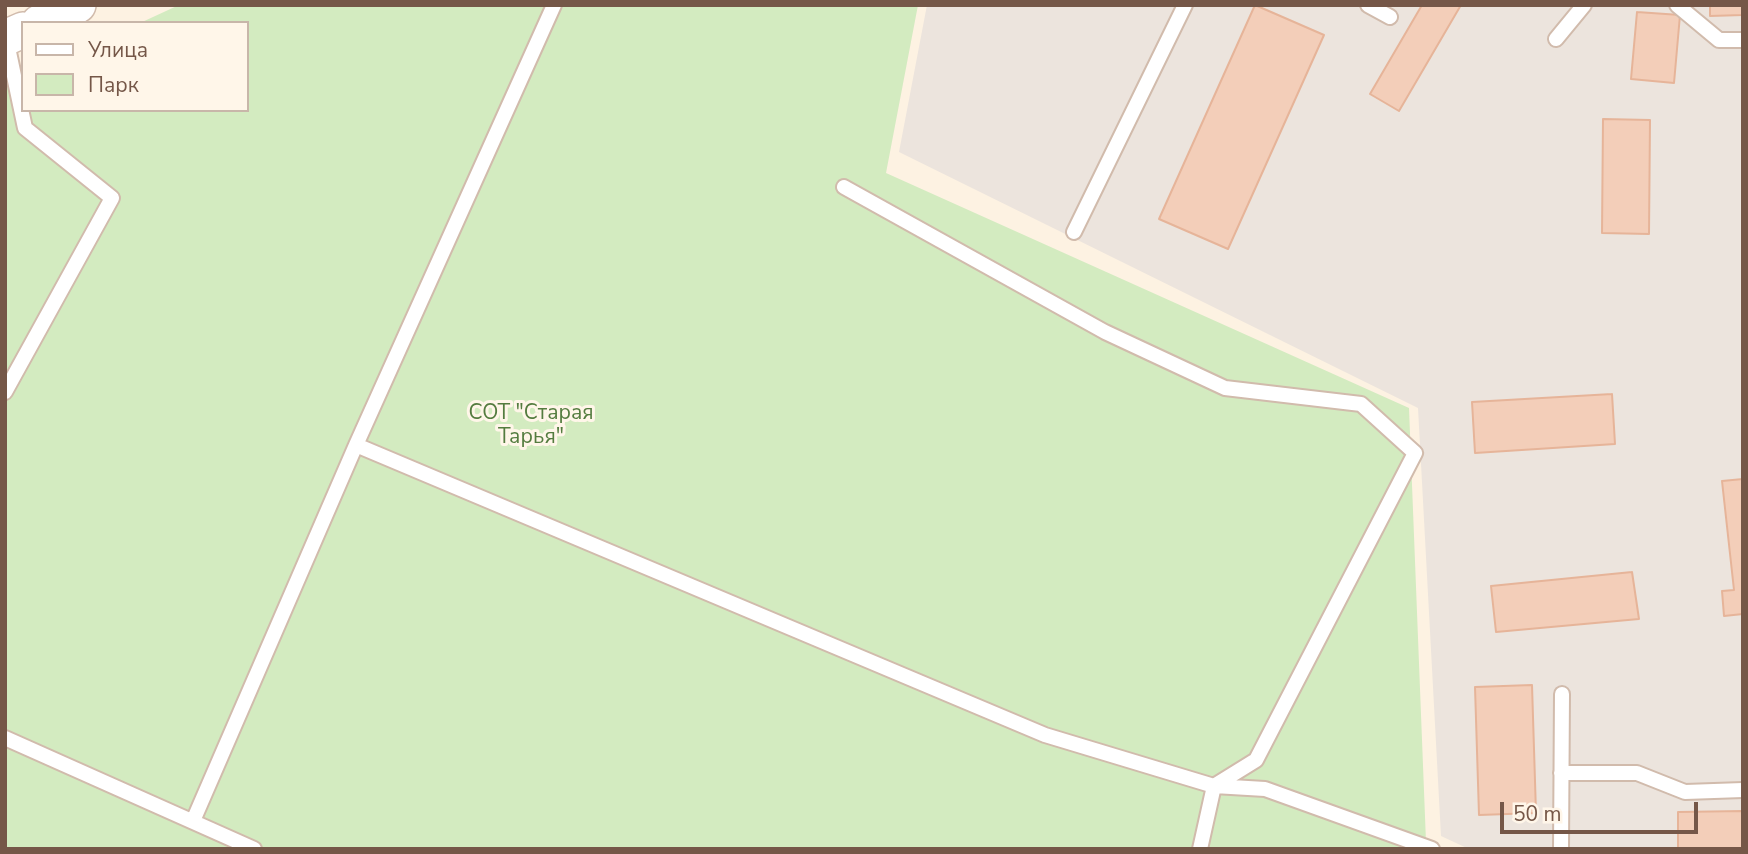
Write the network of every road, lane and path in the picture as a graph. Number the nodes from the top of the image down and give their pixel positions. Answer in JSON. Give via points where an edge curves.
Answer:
{"nodes":[{"id":1,"x":78,"y":5,"type":"edge"},
{"id":2,"x":554,"y":5,"type":"edge"},
{"id":3,"x":1185,"y":5,"type":"edge"},
{"id":4,"x":1368,"y":5,"type":"edge"},
{"id":5,"x":1584,"y":5,"type":"edge"},
{"id":6,"x":1677,"y":5,"type":"edge"},
{"id":7,"x":1390,"y":17,"type":"dead end"},
{"id":8,"x":43,"y":21,"type":"edge"},
{"id":9,"x":6,"y":38,"type":"edge"},
{"id":10,"x":1556,"y":39,"type":"dead end"},
{"id":11,"x":1743,"y":40,"type":"edge"},
{"id":12,"x":21,"y":109,"type":"edge"},
{"id":13,"x":22,"y":112,"type":"edge"},
{"id":14,"x":844,"y":187,"type":"dead end"},
{"id":15,"x":1074,"y":232,"type":"dead end"},
{"id":16,"x":5,"y":392,"type":"edge"},
{"id":17,"x":356,"y":445,"type":"junction"},
{"id":18,"x":1562,"y":694,"type":"dead end"},
{"id":19,"x":5,"y":738,"type":"edge"},
{"id":20,"x":1561,"y":773,"type":"junction"},
{"id":21,"x":1213,"y":786,"type":"junction"},
{"id":22,"x":1743,"y":790,"type":"edge"},
{"id":23,"x":193,"y":821,"type":"junction"},
{"id":24,"x":254,"y":849,"type":"edge"},
{"id":25,"x":1200,"y":849,"type":"edge"},
{"id":26,"x":1432,"y":849,"type":"edge"},
{"id":27,"x":1561,"y":849,"type":"edge"}],
"edges":[{"from":1,"to":8,"type":"street"},
{"from":2,"to":17,"type":"lane"},
{"from":3,"to":15,"type":"lane"},
{"from":4,"to":7,"type":"lane"},
{"from":5,"to":10,"type":"lane"},
{"from":6,"to":11,"type":"lane","via":[[1719,40]]},
{"from":9,"to":12,"type":"lane"},
{"from":13,"to":16,"type":"lane","via":[[25,128],[112,198]]},
{"from":14,"to":21,"type":"lane","via":[[1105,332],[1225,388],[1361,404],[1415,453],[1256,760]]},
{"from":17,"to":21,"type":"lane","via":[[1045,735]]},
{"from":17,"to":23,"type":"lane"},
{"from":18,"to":20,"type":"lane"},
{"from":19,"to":23,"type":"lane"},
{"from":20,"to":22,"type":"lane","via":[[1637,773],[1685,792]]},
{"from":20,"to":27,"type":"lane"},
{"from":21,"to":25,"type":"lane"},
{"from":21,"to":26,"type":"lane","via":[[1265,789]]},
{"from":23,"to":24,"type":"lane"}]}
